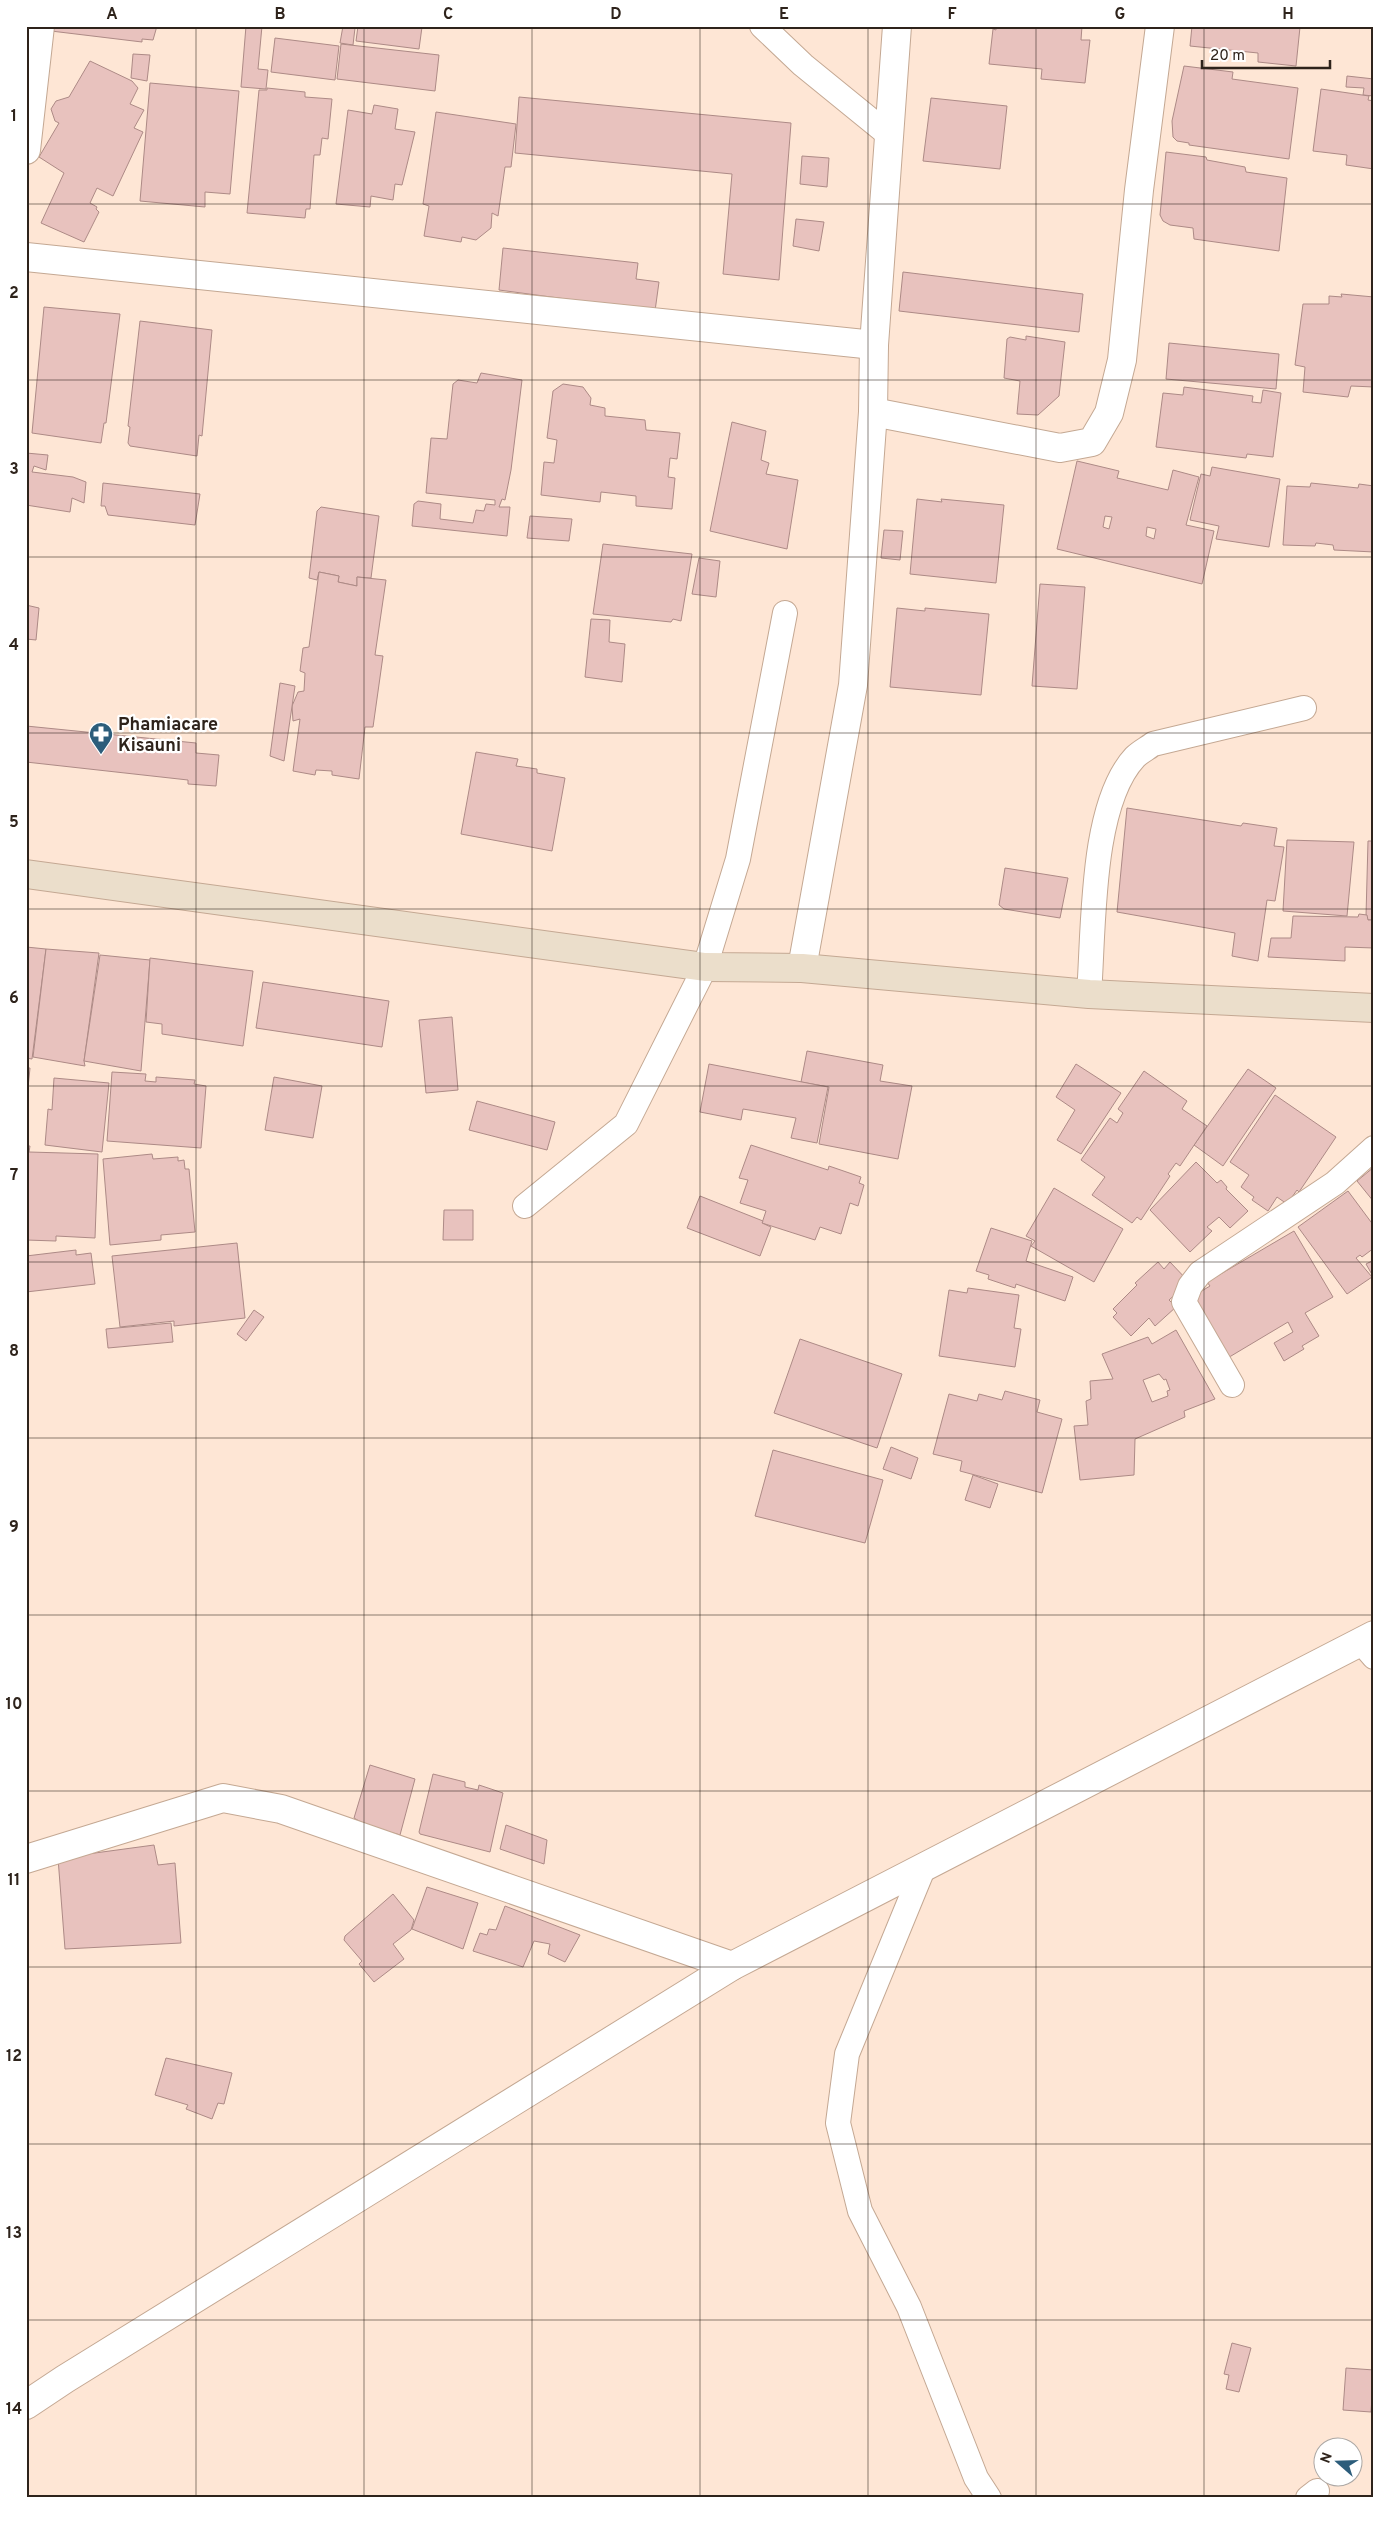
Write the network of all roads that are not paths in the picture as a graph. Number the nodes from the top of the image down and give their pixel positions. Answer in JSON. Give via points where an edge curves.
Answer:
{"nodes":[{"id":1,"x":40,"y":26,"type":"edge"},
{"id":2,"x":762,"y":26,"type":"edge"},
{"id":3,"x":897,"y":26,"type":"edge"},
{"id":4,"x":1160,"y":26,"type":"edge"},
{"id":5,"x":28,"y":106,"type":"edge"},
{"id":6,"x":889,"y":135,"type":"junction"},
{"id":7,"x":26,"y":150,"type":"edge"},
{"id":8,"x":26,"y":257,"type":"edge"},
{"id":9,"x":874,"y":345,"type":"junction"},
{"id":10,"x":873,"y":412,"type":"junction"},
{"id":11,"x":785,"y":613,"type":"dead end"},
{"id":12,"x":1304,"y":708,"type":"dead end"},
{"id":13,"x":26,"y":874,"type":"edge"},
{"id":14,"x":705,"y":967,"type":"junction"},
{"id":15,"x":802,"y":968,"type":"junction"},
{"id":16,"x":1089,"y":994,"type":"junction"},
{"id":17,"x":1374,"y":1008,"type":"edge"},
{"id":18,"x":1374,"y":1148,"type":"edge"},
{"id":19,"x":525,"y":1206,"type":"dead end"},
{"id":20,"x":1232,"y":1384,"type":"dead end"},
{"id":21,"x":1370,"y":1645,"type":"edge"},
{"id":22,"x":26,"y":1859,"type":"edge"},
{"id":23,"x":923,"y":1869,"type":"junction"},
{"id":24,"x":732,"y":1966,"type":"junction"},
{"id":25,"x":26,"y":2406,"type":"edge"},
{"id":26,"x":989,"y":2498,"type":"edge"}],
"edges":[{"from":1,"to":5,"type":"street"},
{"from":2,"to":6,"type":"lane","via":[[803,65]]},
{"from":3,"to":6,"type":"street"},
{"from":4,"to":10,"type":"street","via":[[1122,360],[1109,413],[1092,442],[1060,448]]},
{"from":5,"to":7,"type":"street"},
{"from":6,"to":9,"type":"street"},
{"from":8,"to":9,"type":"street"},
{"from":9,"to":10,"type":"street"},
{"from":10,"to":15,"type":"street","via":[[853,685]]},
{"from":11,"to":14,"type":"lane","via":[[738,859]]},
{"from":12,"to":16,"type":"lane","via":[[1154,744],[1135,757],[1115,788],[1099,849]]},
{"from":13,"to":14,"type":"main road"},
{"from":14,"to":15,"type":"main road"},
{"from":14,"to":19,"type":"lane","via":[[626,1124]]},
{"from":15,"to":16,"type":"main road"},
{"from":16,"to":17,"type":"main road"},
{"from":18,"to":20,"type":"lane","via":[[1335,1183],[1200,1273],[1190,1286],[1184,1302]]},
{"from":21,"to":23,"type":"street"},
{"from":22,"to":24,"type":"street","via":[[223,1798],[281,1809]]},
{"from":23,"to":24,"type":"street"},
{"from":23,"to":26,"type":"lane","via":[[847,2054],[838,2123],[860,2211],[909,2307],[976,2478]]},
{"from":24,"to":25,"type":"street","via":[[65,2378]]}]}
